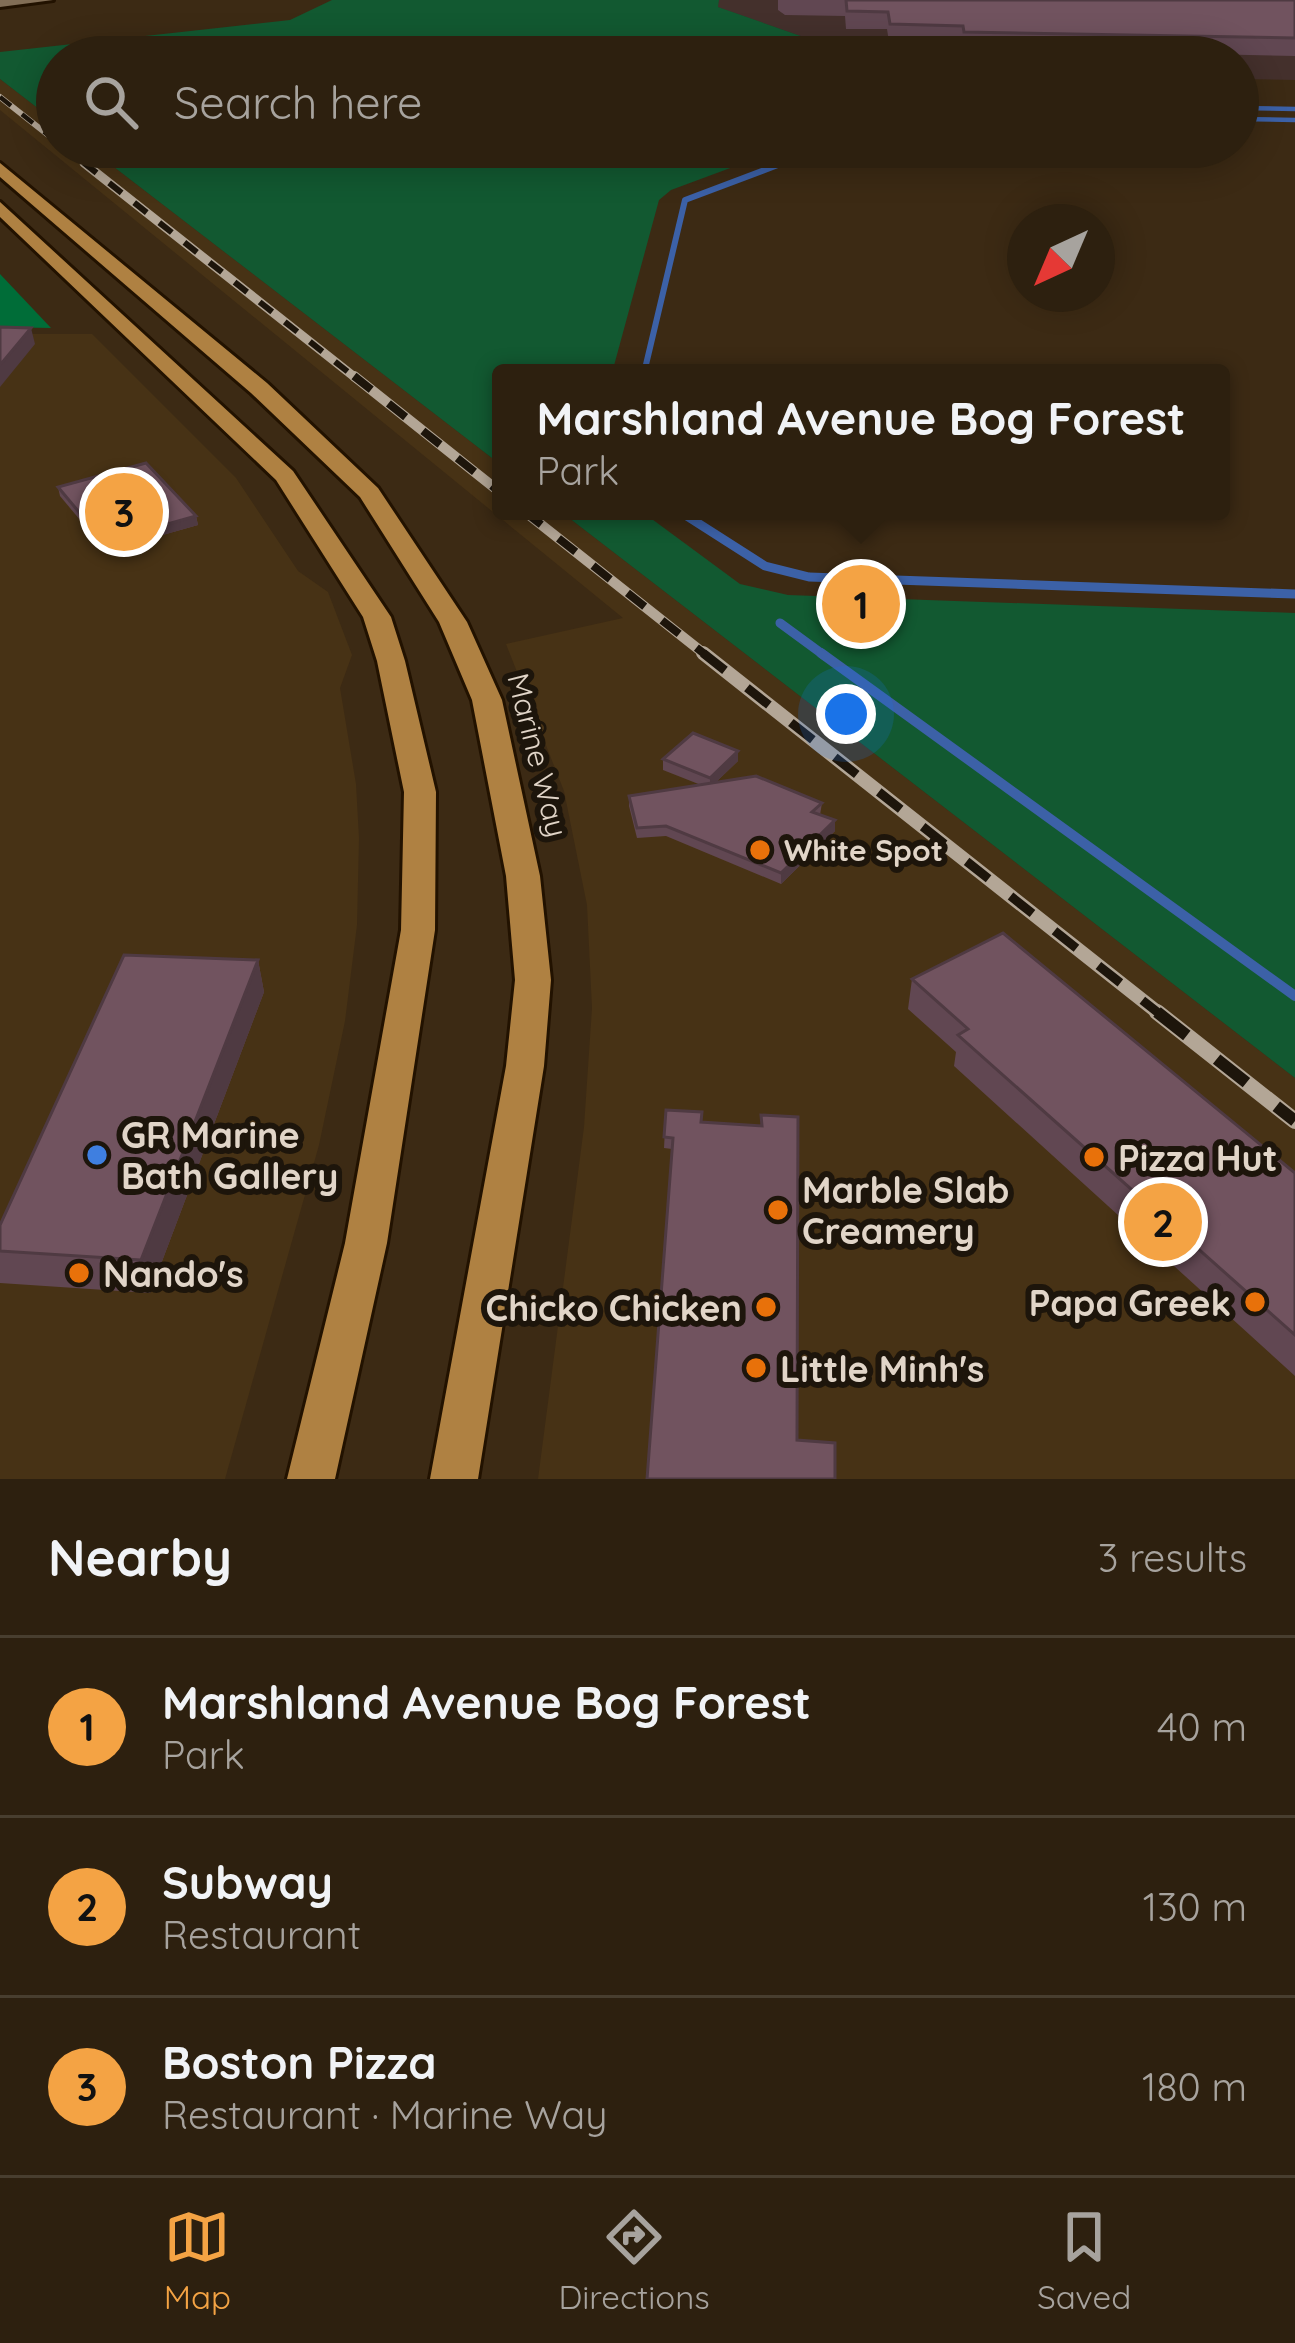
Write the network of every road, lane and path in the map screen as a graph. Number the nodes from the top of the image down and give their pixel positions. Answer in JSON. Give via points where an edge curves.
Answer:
{"nodes":[{"id":1,"x":15,"y":0,"type":"edge"},
{"id":2,"x":47,"y":0,"type":"edge"},
{"id":3,"x":0,"y":3,"type":"edge"},
{"id":4,"x":0,"y":168,"type":"edge"},
{"id":5,"x":0,"y":207,"type":"edge"},
{"id":6,"x":311,"y":1479,"type":"edge"},
{"id":7,"x":454,"y":1479,"type":"edge"}],
"edges":[{"from":1,"to":2,"type":"street"},
{"from":1,"to":3,"type":"street"},
{"from":4,"to":7,"type":"main road","name":"Marine Way","via":[[259,388],[369,493],[442,603],[487,700],[523,876],[532,980],[525,1066]]},
{"from":5,"to":6,"type":"main road","via":[[285,476],[377,616],[391,661],[420,792],[418,930],[366,1243]]}]}
